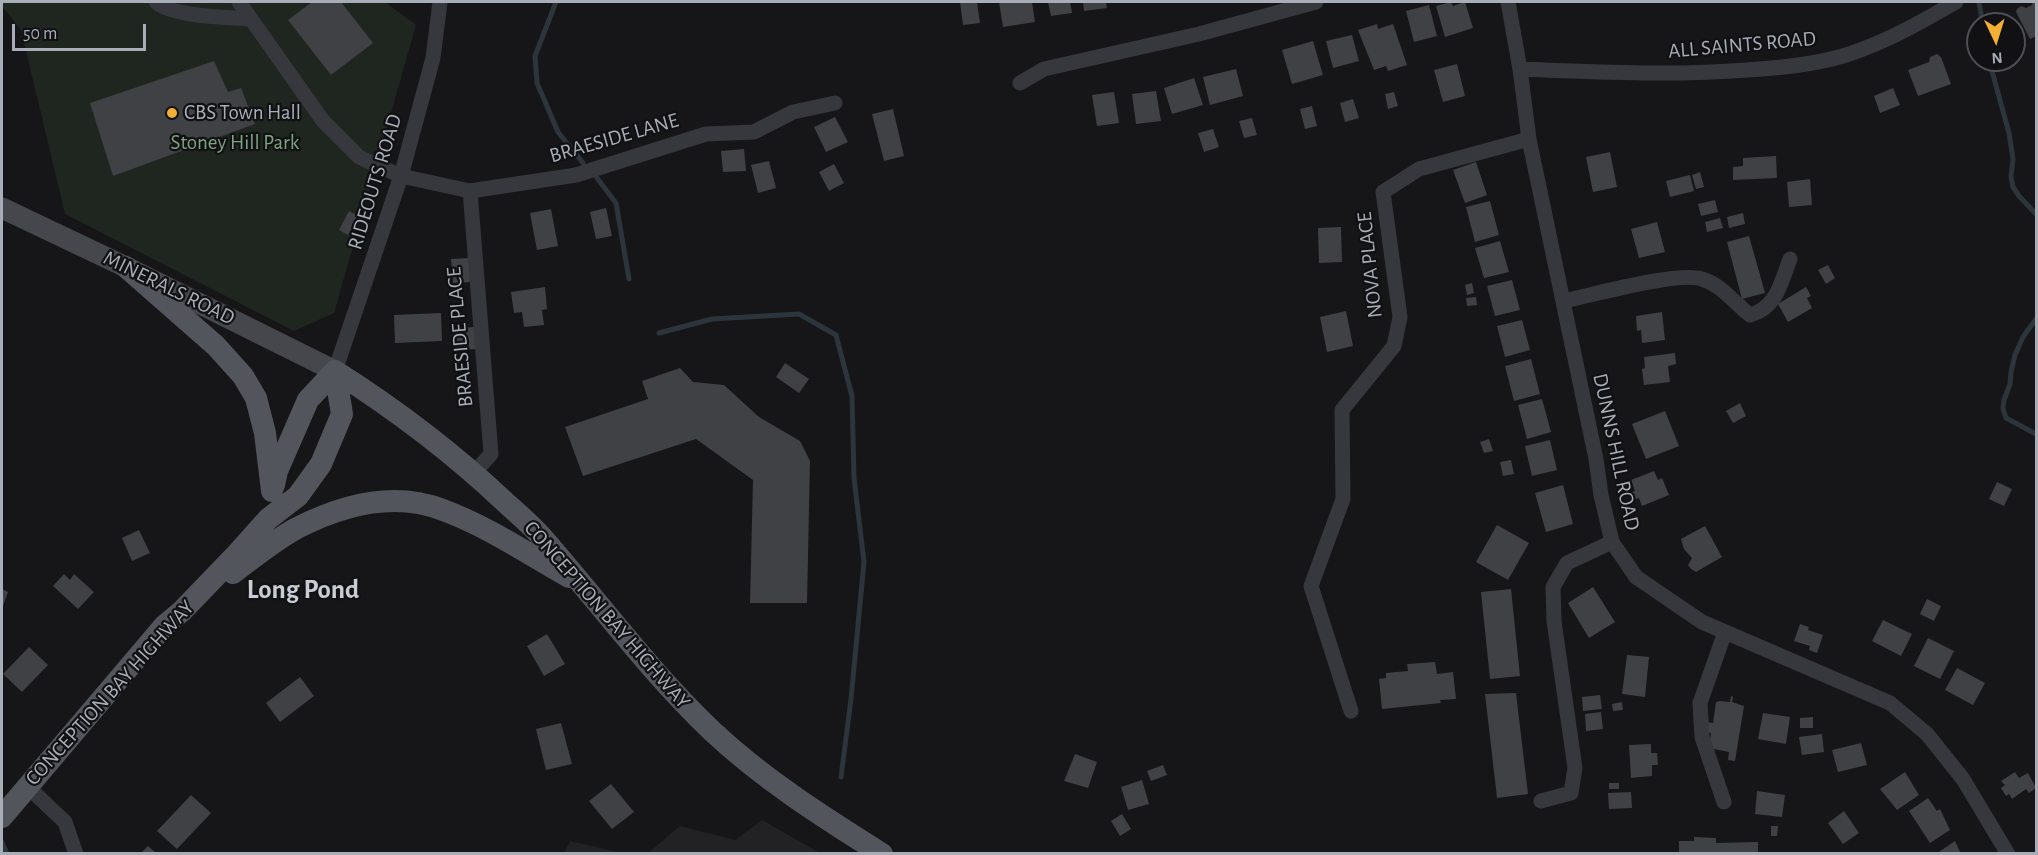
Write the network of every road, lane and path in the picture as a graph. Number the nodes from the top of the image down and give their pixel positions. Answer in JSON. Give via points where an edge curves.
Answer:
{"nodes":[{"id":1,"x":156,"y":2,"type":"edge"},
{"id":2,"x":239,"y":2,"type":"edge"},
{"id":3,"x":440,"y":2,"type":"edge"},
{"id":4,"x":1316,"y":2,"type":"edge"},
{"id":5,"x":1508,"y":2,"type":"edge"},
{"id":6,"x":1956,"y":2,"type":"edge"},
{"id":7,"x":250,"y":19,"type":"junction"},
{"id":8,"x":1520,"y":69,"type":"junction"},
{"id":9,"x":1020,"y":83,"type":"dead end"},
{"id":10,"x":835,"y":103,"type":"dead end"},
{"id":11,"x":1529,"y":139,"type":"junction"},
{"id":12,"x":401,"y":176,"type":"junction"},
{"id":13,"x":470,"y":191,"type":"junction"},
{"id":14,"x":2,"y":208,"type":"edge"},
{"id":15,"x":1790,"y":259,"type":"dead end"},
{"id":16,"x":126,"y":267,"type":"junction"},
{"id":17,"x":1564,"y":301,"type":"junction"},
{"id":18,"x":335,"y":371,"type":"junction"},
{"id":19,"x":474,"y":473,"type":"junction"},
{"id":20,"x":272,"y":491,"type":"junction"},
{"id":21,"x":268,"y":519,"type":"junction"},
{"id":22,"x":1612,"y":542,"type":"junction"},
{"id":23,"x":579,"y":582,"type":"junction"},
{"id":24,"x":182,"y":611,"type":"junction"},
{"id":25,"x":1725,"y":632,"type":"junction"},
{"id":26,"x":1352,"y":711,"type":"dead end"},
{"id":27,"x":23,"y":790,"type":"junction"},
{"id":28,"x":1541,"y":801,"type":"dead end"},
{"id":29,"x":1724,"y":802,"type":"dead end"},
{"id":30,"x":2,"y":816,"type":"edge"},
{"id":31,"x":76,"y":854,"type":"edge"},
{"id":32,"x":882,"y":854,"type":"edge"},
{"id":33,"x":2008,"y":854,"type":"edge"}],
"edges":[{"from":1,"to":7,"type":"street","via":[[179,12]]},
{"from":2,"to":7,"type":"street","name":"BRAESIDE LANE"},
{"from":3,"to":12,"type":"street","name":"RIDEOUTS ROAD","via":[[433,58]]},
{"from":4,"to":9,"type":"street","via":[[1199,34],[1044,69]]},
{"from":5,"to":8,"type":"street","name":"DUNNS HILL ROAD"},
{"from":6,"to":8,"type":"street","name":"ALL SAINTS ROAD","via":[[1883,41],[1813,62],[1700,74]]},
{"from":7,"to":12,"type":"street","name":"BRAESIDE LANE","via":[[323,121],[359,157]]},
{"from":8,"to":11,"type":"street","name":"DUNNS HILL ROAD"},
{"from":10,"to":13,"type":"street","name":"BRAESIDE LANE","via":[[793,112],[754,132],[706,134],[576,175]]},
{"from":11,"to":17,"type":"street","name":"DUNNS HILL ROAD"},
{"from":11,"to":26,"type":"street","name":"NOVA PLACE","via":[[1419,169],[1383,192],[1400,316],[1394,346],[1342,410],[1343,499],[1311,586]]},
{"from":12,"to":13,"type":"street","name":"BRAESIDE LANE"},
{"from":12,"to":18,"type":"street","name":"RIDEOUTS ROAD"},
{"from":13,"to":19,"type":"street","name":"BRAESIDE PLACE","via":[[491,454]]},
{"from":14,"to":16,"type":"street","name":"MINERALS ROAD"},
{"from":15,"to":17,"type":"street","via":[[1774,300],[1761,312],[1750,315],[1726,291],[1701,278],[1674,278]]},
{"from":16,"to":18,"type":"street","name":"MINERALS ROAD"},
{"from":16,"to":20,"type":"main road","via":[[216,346],[243,376],[256,398],[265,433]]},
{"from":17,"to":22,"type":"street","name":"DUNNS HILL ROAD"},
{"from":18,"to":19,"type":"main road","name":"CONCEPTION BAY HIGHWAY","via":[[377,398]]},
{"from":18,"to":20,"type":"main road","via":[[308,400]]},
{"from":18,"to":21,"type":"main road","name":"CONCEPTION BAY HIGHWAY","via":[[342,414],[321,464],[298,496]]},
{"from":19,"to":23,"type":"main road","name":"CONCEPTION BAY HIGHWAY","via":[[539,534]]},
{"from":20,"to":21,"type":"main road"},
{"from":21,"to":24,"type":"main road","name":"CONCEPTION BAY HIGHWAY"},
{"from":22,"to":25,"type":"street","name":"DUNNS HILL ROAD","via":[[1636,577],[1702,622]]},
{"from":22,"to":28,"type":"street","via":[[1567,563],[1553,587],[1554,621],[1575,768],[1571,793]]},
{"from":23,"to":24,"type":"main road","via":[[462,517],[417,502],[387,501],[357,505],[296,529]]},
{"from":23,"to":32,"type":"main road","name":"CONCEPTION BAY HIGHWAY","via":[[642,658],[714,733],[808,806]]},
{"from":24,"to":27,"type":"main road","name":"CONCEPTION BAY HIGHWAY","via":[[164,626]]},
{"from":25,"to":29,"type":"street","via":[[1700,703],[1702,737]]},
{"from":25,"to":33,"type":"street","name":"DUNNS HILL ROAD","via":[[1890,702],[1927,734],[1963,779]]},
{"from":27,"to":30,"type":"main road","name":"CONCEPTION BAY HIGHWAY"},
{"from":27,"to":31,"type":"street","via":[[65,822]]}]}
